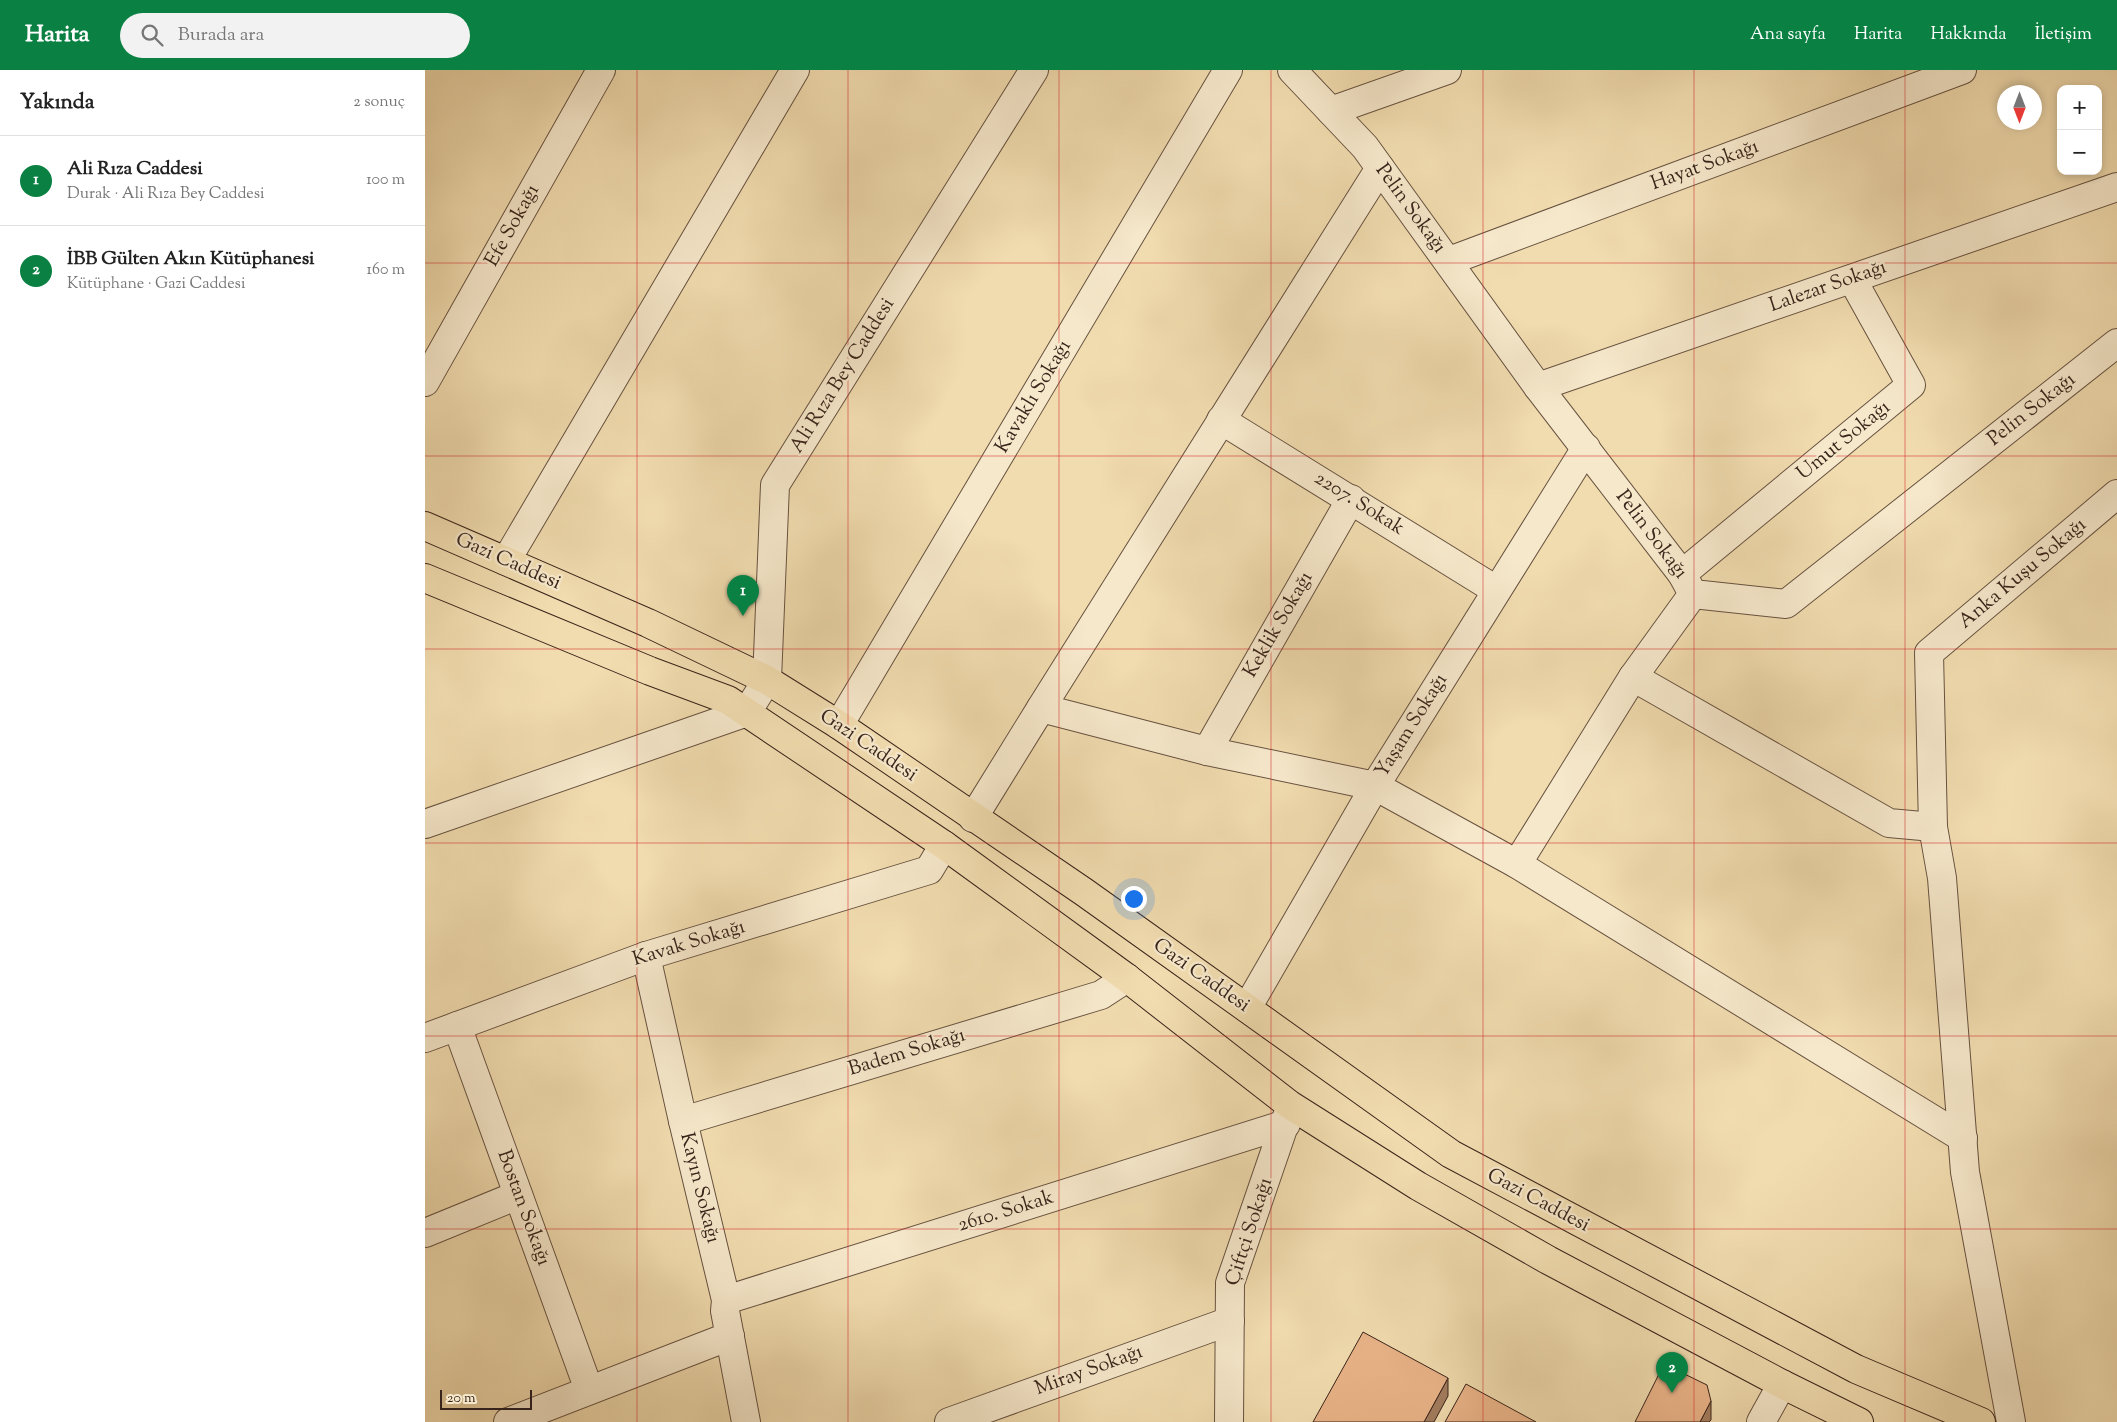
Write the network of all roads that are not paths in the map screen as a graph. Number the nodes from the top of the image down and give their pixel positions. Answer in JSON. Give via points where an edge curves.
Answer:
{"nodes":[{"id":1,"x":601,"y":70,"type":"edge"},
{"id":2,"x":795,"y":70,"type":"edge"},
{"id":3,"x":1034,"y":70,"type":"edge"},
{"id":4,"x":1228,"y":70,"type":"edge"},
{"id":5,"x":1292,"y":70,"type":"edge"},
{"id":6,"x":1447,"y":70,"type":"edge"},
{"id":7,"x":1962,"y":70,"type":"edge"},
{"id":8,"x":1331,"y":111,"type":"junction"},
{"id":9,"x":1380,"y":168,"type":"junction"},
{"id":10,"x":2117,"y":187,"type":"edge"},
{"id":11,"x":1449,"y":261,"type":"junction"},
{"id":12,"x":1852,"y":279,"type":"junction"},
{"id":13,"x":2117,"y":343,"type":"edge"},
{"id":14,"x":425,"y":382,"type":"edge"},
{"id":15,"x":1538,"y":387,"type":"junction"},
{"id":16,"x":1221,"y":420,"type":"junction"},
{"id":17,"x":1586,"y":448,"type":"junction"},
{"id":18,"x":2117,"y":494,"type":"edge"},
{"id":19,"x":1351,"y":499,"type":"junction"},
{"id":20,"x":425,"y":526,"type":"edge"},
{"id":21,"x":505,"y":561,"type":"junction"},
{"id":22,"x":425,"y":578,"type":"edge"},
{"id":23,"x":1687,"y":584,"type":"junction"},
{"id":24,"x":1496,"y":590,"type":"junction"},
{"id":25,"x":1633,"y":677,"type":"junction"},
{"id":26,"x":767,"y":680,"type":"junction"},
{"id":27,"x":1041,"y":708,"type":"junction"},
{"id":28,"x":747,"y":712,"type":"junction"},
{"id":29,"x":839,"y":725,"type":"junction"},
{"id":30,"x":1207,"y":751,"type":"junction"},
{"id":31,"x":1375,"y":786,"type":"junction"},
{"id":32,"x":973,"y":818,"type":"junction"},
{"id":33,"x":425,"y":824,"type":"edge"},
{"id":34,"x":1933,"y":827,"type":"junction"},
{"id":35,"x":944,"y":845,"type":"junction"},
{"id":36,"x":1517,"y":864,"type":"junction"},
{"id":37,"x":646,"y":956,"type":"junction"},
{"id":38,"x":1127,"y":978,"type":"junction"},
{"id":39,"x":1247,"y":1008,"type":"junction"},
{"id":40,"x":457,"y":1026,"type":"junction"},
{"id":41,"x":425,"y":1038,"type":"edge"},
{"id":42,"x":1288,"y":1115,"type":"junction"},
{"id":43,"x":683,"y":1121,"type":"junction"},
{"id":44,"x":1963,"y":1138,"type":"junction"},
{"id":45,"x":518,"y":1195,"type":"junction"},
{"id":46,"x":425,"y":1233,"type":"edge"},
{"id":47,"x":726,"y":1300,"type":"junction"},
{"id":48,"x":1230,"y":1321,"type":"junction"},
{"id":49,"x":729,"y":1336,"type":"junction"},
{"id":50,"x":1782,"y":1384,"type":"junction"},
{"id":51,"x":589,"y":1390,"type":"junction"},
{"id":52,"x":508,"y":1422,"type":"edge"},
{"id":53,"x":745,"y":1422,"type":"edge"},
{"id":54,"x":949,"y":1422,"type":"edge"},
{"id":55,"x":1229,"y":1422,"type":"edge"},
{"id":56,"x":1761,"y":1422,"type":"edge"},
{"id":57,"x":1859,"y":1422,"type":"edge"},
{"id":58,"x":1981,"y":1422,"type":"edge"},
{"id":59,"x":2011,"y":1422,"type":"edge"}],
"edges":[{"from":1,"to":14,"type":"street","name":"Efe Sokağı"},
{"from":2,"to":21,"type":"street"},
{"from":3,"to":26,"type":"street","name":"Ali Rıza Bey Caddesi","via":[[775,485]]},
{"from":4,"to":29,"type":"street","name":"Kavaklı Sokağı"},
{"from":5,"to":8,"type":"street","name":"Pelin Sokağı"},
{"from":6,"to":8,"type":"street"},
{"from":7,"to":11,"type":"street","name":"Hayat Sokağı"},
{"from":8,"to":9,"type":"street","name":"Pelin Sokağı"},
{"from":9,"to":11,"type":"street","name":"Pelin Sokağı"},
{"from":9,"to":16,"type":"street"},
{"from":10,"to":12,"type":"street","name":"Lalezar Sokağı"},
{"from":11,"to":15,"type":"street","name":"Pelin Sokağı"},
{"from":12,"to":15,"type":"street","name":"Lalezar Sokağı"},
{"from":12,"to":23,"type":"street","name":"Umut Sokağı","via":[[1911,385]]},
{"from":13,"to":23,"type":"street","name":"Pelin Sokağı","via":[[1786,604]]},
{"from":15,"to":17,"type":"street","name":"Pelin Sokağı"},
{"from":16,"to":19,"type":"street","name":"2207. Sokak"},
{"from":16,"to":27,"type":"street"},
{"from":17,"to":23,"type":"street","name":"Pelin Sokağı"},
{"from":17,"to":24,"type":"street","name":"Yaşam Sokağı"},
{"from":18,"to":34,"type":"street","name":"Anka Kuşu Sokağı","via":[[1929,653]]},
{"from":19,"to":24,"type":"street","name":"2207. Sokak"},
{"from":19,"to":30,"type":"street","name":"Keklik Sokağı"},
{"from":20,"to":21,"type":"main road","name":"Gazi Caddesi"},
{"from":21,"to":26,"type":"main road","name":"Gazi Caddesi"},
{"from":22,"to":28,"type":"main road","name":"Gazi Caddesi","via":[[728,700]]},
{"from":23,"to":25,"type":"street"},
{"from":24,"to":31,"type":"street","name":"Yaşam Sokağı"},
{"from":25,"to":34,"type":"street","via":[[1889,823]]},
{"from":25,"to":36,"type":"street"},
{"from":26,"to":28,"type":"street","name":"Ali Rıza Bey Caddesi"},
{"from":26,"to":29,"type":"main road","name":"Gazi Caddesi"},
{"from":27,"to":30,"type":"street"},
{"from":27,"to":32,"type":"street"},
{"from":28,"to":33,"type":"street"},
{"from":28,"to":35,"type":"main road","name":"Gazi Caddesi"},
{"from":29,"to":32,"type":"main road","name":"Gazi Caddesi"},
{"from":30,"to":31,"type":"street"},
{"from":31,"to":36,"type":"street"},
{"from":31,"to":39,"type":"street","name":"Yaşam Sokağı"},
{"from":32,"to":39,"type":"main road","name":"Gazi Caddesi"},
{"from":34,"to":44,"type":"street","via":[[1942,878]]},
{"from":35,"to":37,"type":"street","name":"Kavak Sokağı","via":[[929,870]]},
{"from":35,"to":38,"type":"main road","name":"Gazi Caddesi"},
{"from":36,"to":44,"type":"street"},
{"from":37,"to":40,"type":"street","name":"Kavak Sokağı"},
{"from":37,"to":43,"type":"street","name":"Kayın Sokağı"},
{"from":38,"to":42,"type":"main road","name":"Gazi Caddesi"},
{"from":38,"to":43,"type":"street","name":"Badem Sokağı","via":[[1101,995]]},
{"from":39,"to":58,"type":"main road","name":"Gazi Caddesi","via":[[1451,1154],[1856,1369]]},
{"from":40,"to":41,"type":"street","name":"Kavak Sokağı"},
{"from":40,"to":45,"type":"street","name":"Bostan Sokağı"},
{"from":42,"to":47,"type":"street","name":"2610. Sokak"},
{"from":42,"to":48,"type":"street","name":"Çiftçi Sokağı","via":[[1230,1283]]},
{"from":42,"to":50,"type":"main road","name":"Gazi Caddesi","via":[[1548,1260]]},
{"from":43,"to":47,"type":"street","name":"Kayın Sokağı"},
{"from":44,"to":59,"type":"street","via":[[1965,1172]]},
{"from":45,"to":46,"type":"street"},
{"from":45,"to":51,"type":"street","name":"Bostan Sokağı"},
{"from":47,"to":49,"type":"street","name":"Kayın Sokağı"},
{"from":48,"to":54,"type":"street","name":"Miray Sokağı"},
{"from":48,"to":55,"type":"street","name":"Çiftçi Sokağı"},
{"from":49,"to":51,"type":"street"},
{"from":49,"to":53,"type":"street","name":"Kayın Sokağı"},
{"from":50,"to":56,"type":"street"},
{"from":50,"to":57,"type":"main road","name":"Gazi Caddesi"},
{"from":51,"to":52,"type":"street"}]}
